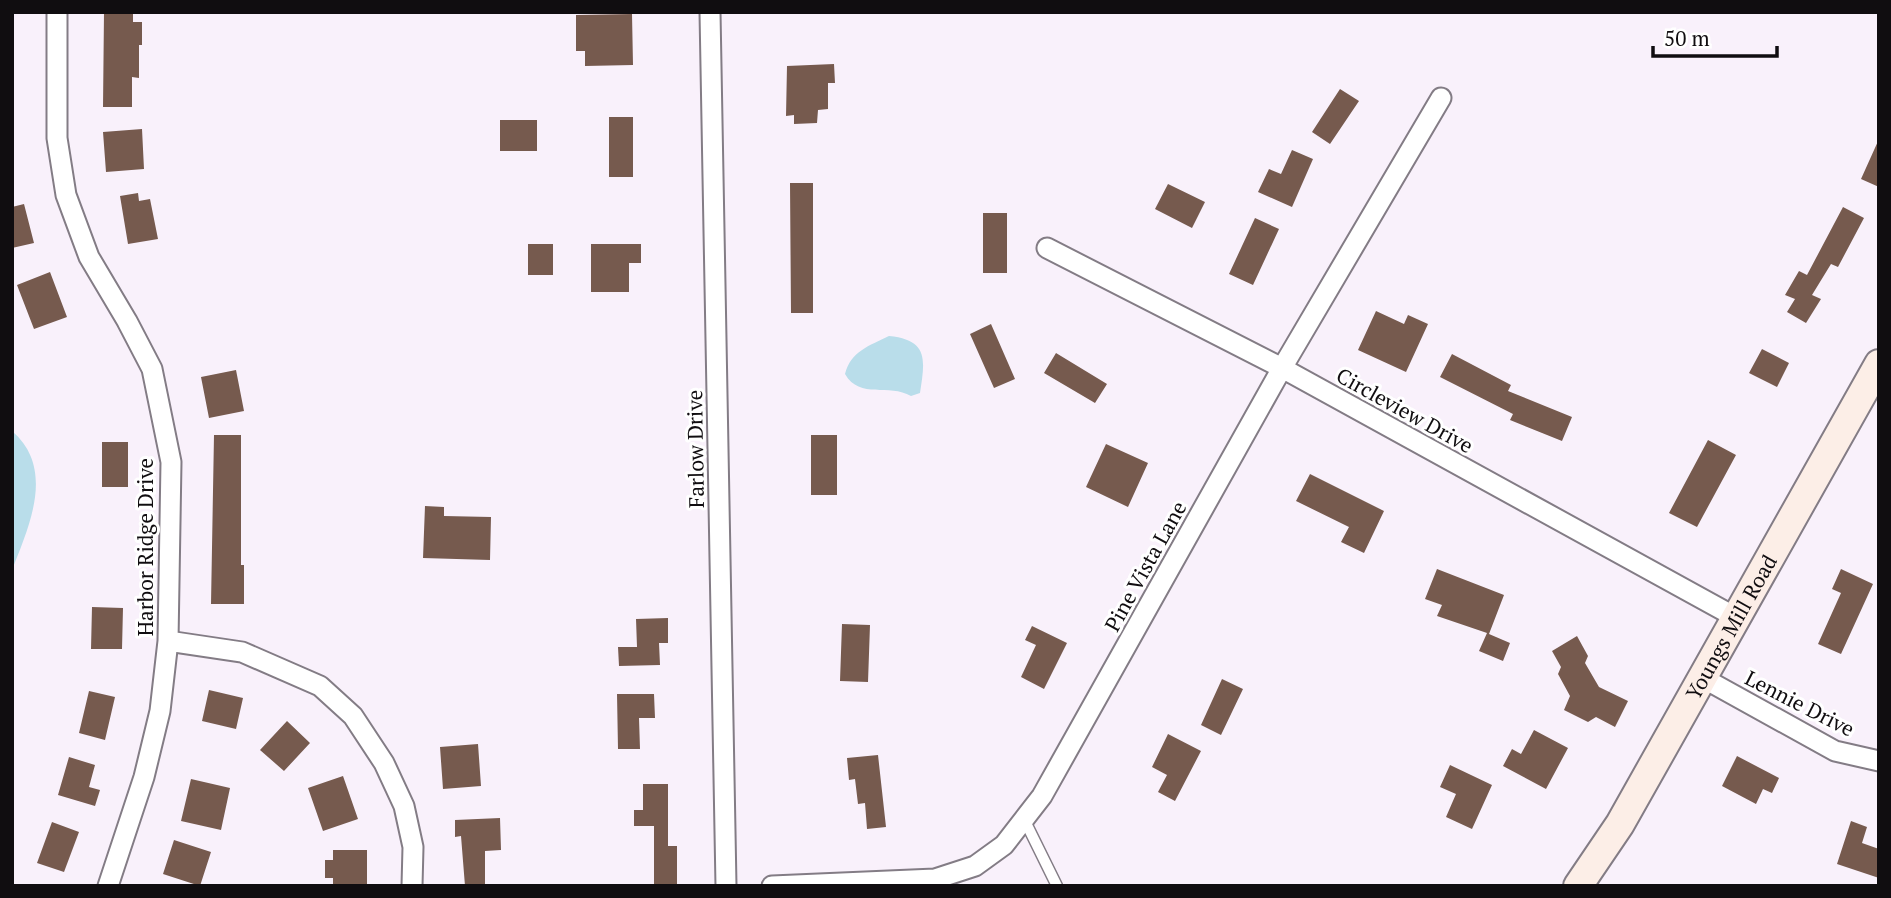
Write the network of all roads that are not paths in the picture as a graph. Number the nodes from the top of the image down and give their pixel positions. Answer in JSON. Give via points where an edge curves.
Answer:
{"nodes":[{"id":1,"x":57,"y":12,"type":"edge"},
{"id":2,"x":710,"y":12,"type":"edge"},
{"id":3,"x":1441,"y":98,"type":"dead end"},
{"id":4,"x":1047,"y":248,"type":"dead end"},
{"id":5,"x":1879,"y":364,"type":"edge"},
{"id":6,"x":1282,"y":368,"type":"junction"},
{"id":7,"x":1737,"y":618,"type":"junction"},
{"id":8,"x":169,"y":641,"type":"junction"},
{"id":9,"x":1703,"y":678,"type":"junction"},
{"id":10,"x":1879,"y":761,"type":"edge"},
{"id":11,"x":1024,"y":819,"type":"junction"},
{"id":12,"x":924,"y":882,"type":"edge"},
{"id":13,"x":108,"y":886,"type":"edge"},
{"id":14,"x":412,"y":886,"type":"edge"},
{"id":15,"x":726,"y":886,"type":"edge"},
{"id":16,"x":772,"y":886,"type":"edge"},
{"id":17,"x":1057,"y":886,"type":"edge"},
{"id":18,"x":1578,"y":886,"type":"edge"}],
"edges":[{"from":1,"to":8,"type":"street","name":"Harbor Ridge Drive","via":[[57,138],[66,195],[89,257],[152,369],[171,462]]},
{"from":2,"to":15,"type":"street","name":"Farlow Drive"},
{"from":3,"to":6,"type":"street","name":"Pine Vista Lane"},
{"from":4,"to":6,"type":"street","name":"Circleview Drive"},
{"from":5,"to":7,"type":"street","name":"Youngs Mill Road"},
{"from":6,"to":7,"type":"street","name":"Circleview Drive"},
{"from":6,"to":11,"type":"street","name":"Pine Vista Lane","via":[[1042,796]]},
{"from":7,"to":9,"type":"street","name":"Youngs Mill Road"},
{"from":8,"to":13,"type":"street","name":"Harbor Ridge Drive","via":[[160,711],[144,777]]},
{"from":8,"to":14,"type":"street","via":[[242,652],[320,686],[352,716],[384,763],[404,806],[413,847]]},
{"from":9,"to":10,"type":"street","name":"Lennie Drive","via":[[1835,751]]},
{"from":9,"to":18,"type":"street","name":"Youngs Mill Road","via":[[1620,824]]},
{"from":11,"to":12,"type":"street","name":"Pine Vista Lane","via":[[1004,845],[975,866]]},
{"from":11,"to":17,"type":"lane"},
{"from":12,"to":16,"type":"street","name":"Pine Vista Lane"}]}
